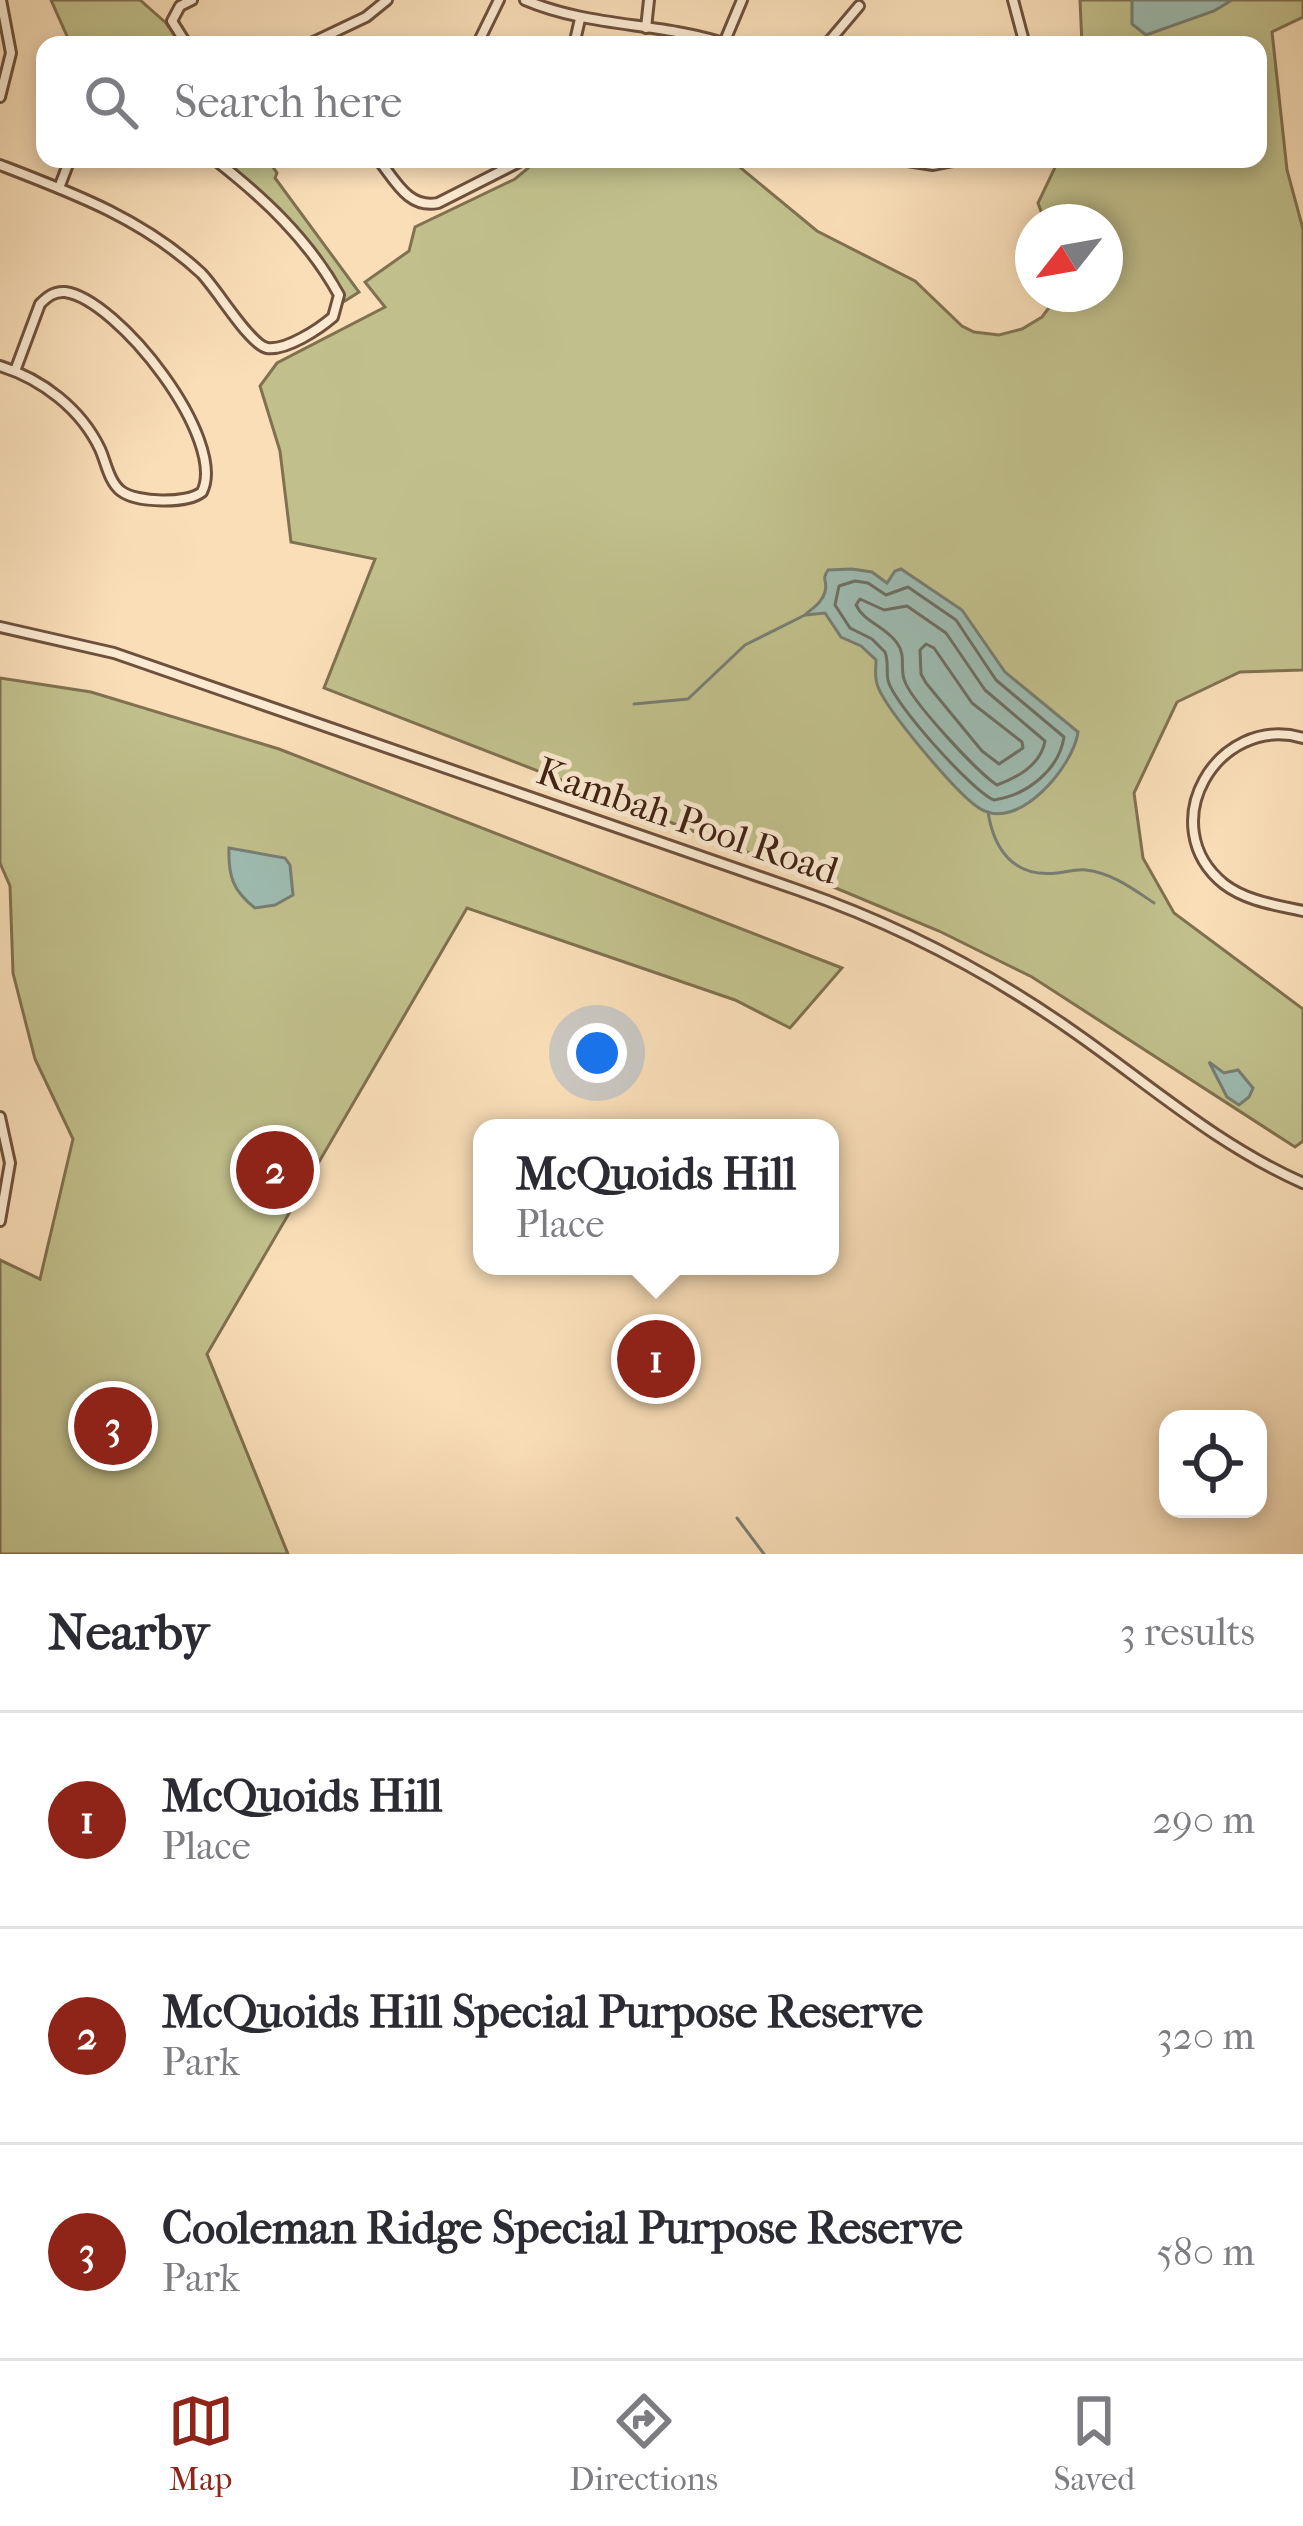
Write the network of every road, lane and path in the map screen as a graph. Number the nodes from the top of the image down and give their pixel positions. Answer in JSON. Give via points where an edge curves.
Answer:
{"nodes":[{"id":1,"x":2,"y":0,"type":"edge"},
{"id":2,"x":192,"y":0,"type":"edge"},
{"id":3,"x":387,"y":0,"type":"edge"},
{"id":4,"x":499,"y":0,"type":"edge"},
{"id":5,"x":525,"y":0,"type":"edge"},
{"id":6,"x":649,"y":0,"type":"edge"},
{"id":7,"x":742,"y":0,"type":"edge"},
{"id":8,"x":1013,"y":0,"type":"edge"},
{"id":9,"x":543,"y":4,"type":"edge"},
{"id":10,"x":859,"y":6,"type":"dead end"},
{"id":11,"x":580,"y":19,"type":"junction"},
{"id":12,"x":646,"y":28,"type":"junction"},
{"id":13,"x":181,"y":36,"type":"edge"},
{"id":14,"x":325,"y":36,"type":"edge"},
{"id":15,"x":481,"y":36,"type":"edge"},
{"id":16,"x":576,"y":36,"type":"edge"},
{"id":17,"x":686,"y":36,"type":"edge"},
{"id":18,"x":729,"y":36,"type":"edge"},
{"id":19,"x":834,"y":36,"type":"edge"},
{"id":20,"x":1022,"y":36,"type":"edge"},
{"id":21,"x":0,"y":97,"type":"edge"},
{"id":22,"x":0,"y":165,"type":"edge"},
{"id":23,"x":67,"y":168,"type":"edge"},
{"id":24,"x":225,"y":168,"type":"edge"},
{"id":25,"x":385,"y":168,"type":"edge"},
{"id":26,"x":507,"y":168,"type":"edge"},
{"id":27,"x":59,"y":188,"type":"junction"},
{"id":28,"x":0,"y":366,"type":"edge"},
{"id":29,"x":14,"y":371,"type":"junction"},
{"id":30,"x":0,"y":627,"type":"edge"},
{"id":31,"x":1303,"y":738,"type":"edge"},
{"id":32,"x":1303,"y":911,"type":"edge"},
{"id":33,"x":0,"y":1117,"type":"edge"},
{"id":34,"x":1303,"y":1184,"type":"edge"},
{"id":35,"x":1,"y":1217,"type":"edge"}],
"edges":[{"from":1,"to":21,"type":"street","via":[[11,53]]},
{"from":2,"to":13,"type":"street","via":[[172,21]]},
{"from":3,"to":14,"type":"street"},
{"from":4,"to":15,"type":"street"},
{"from":5,"to":9,"type":"street"},
{"from":6,"to":12,"type":"street"},
{"from":7,"to":18,"type":"street"},
{"from":8,"to":20,"type":"street"},
{"from":9,"to":11,"type":"street"},
{"from":10,"to":19,"type":"street"},
{"from":11,"to":12,"type":"street"},
{"from":11,"to":16,"type":"street"},
{"from":12,"to":17,"type":"street"},
{"from":22,"to":27,"type":"street"},
{"from":23,"to":27,"type":"street"},
{"from":24,"to":27,"type":"street","via":[[294,231],[338,292],[333,317],[284,346],[256,343],[214,287],[154,235]]},
{"from":25,"to":26,"type":"street","via":[[425,206]]},
{"from":28,"to":29,"type":"street"},
{"from":29,"to":29,"type":"street","via":[[47,297],[70,293],[98,310],[142,347],[176,393],[199,445],[207,476],[202,492],[180,502],[124,494],[80,418]]},
{"from":30,"to":34,"type":"street","name":"Kambah Pool Road","via":[[136,661],[870,917],[1013,991],[1205,1130]]},
{"from":31,"to":32,"type":"street","via":[[1256,736],[1226,752],[1199,787],[1193,819],[1201,854],[1221,881],[1244,896]]},
{"from":33,"to":35,"type":"street","via":[[10,1163]]}]}
